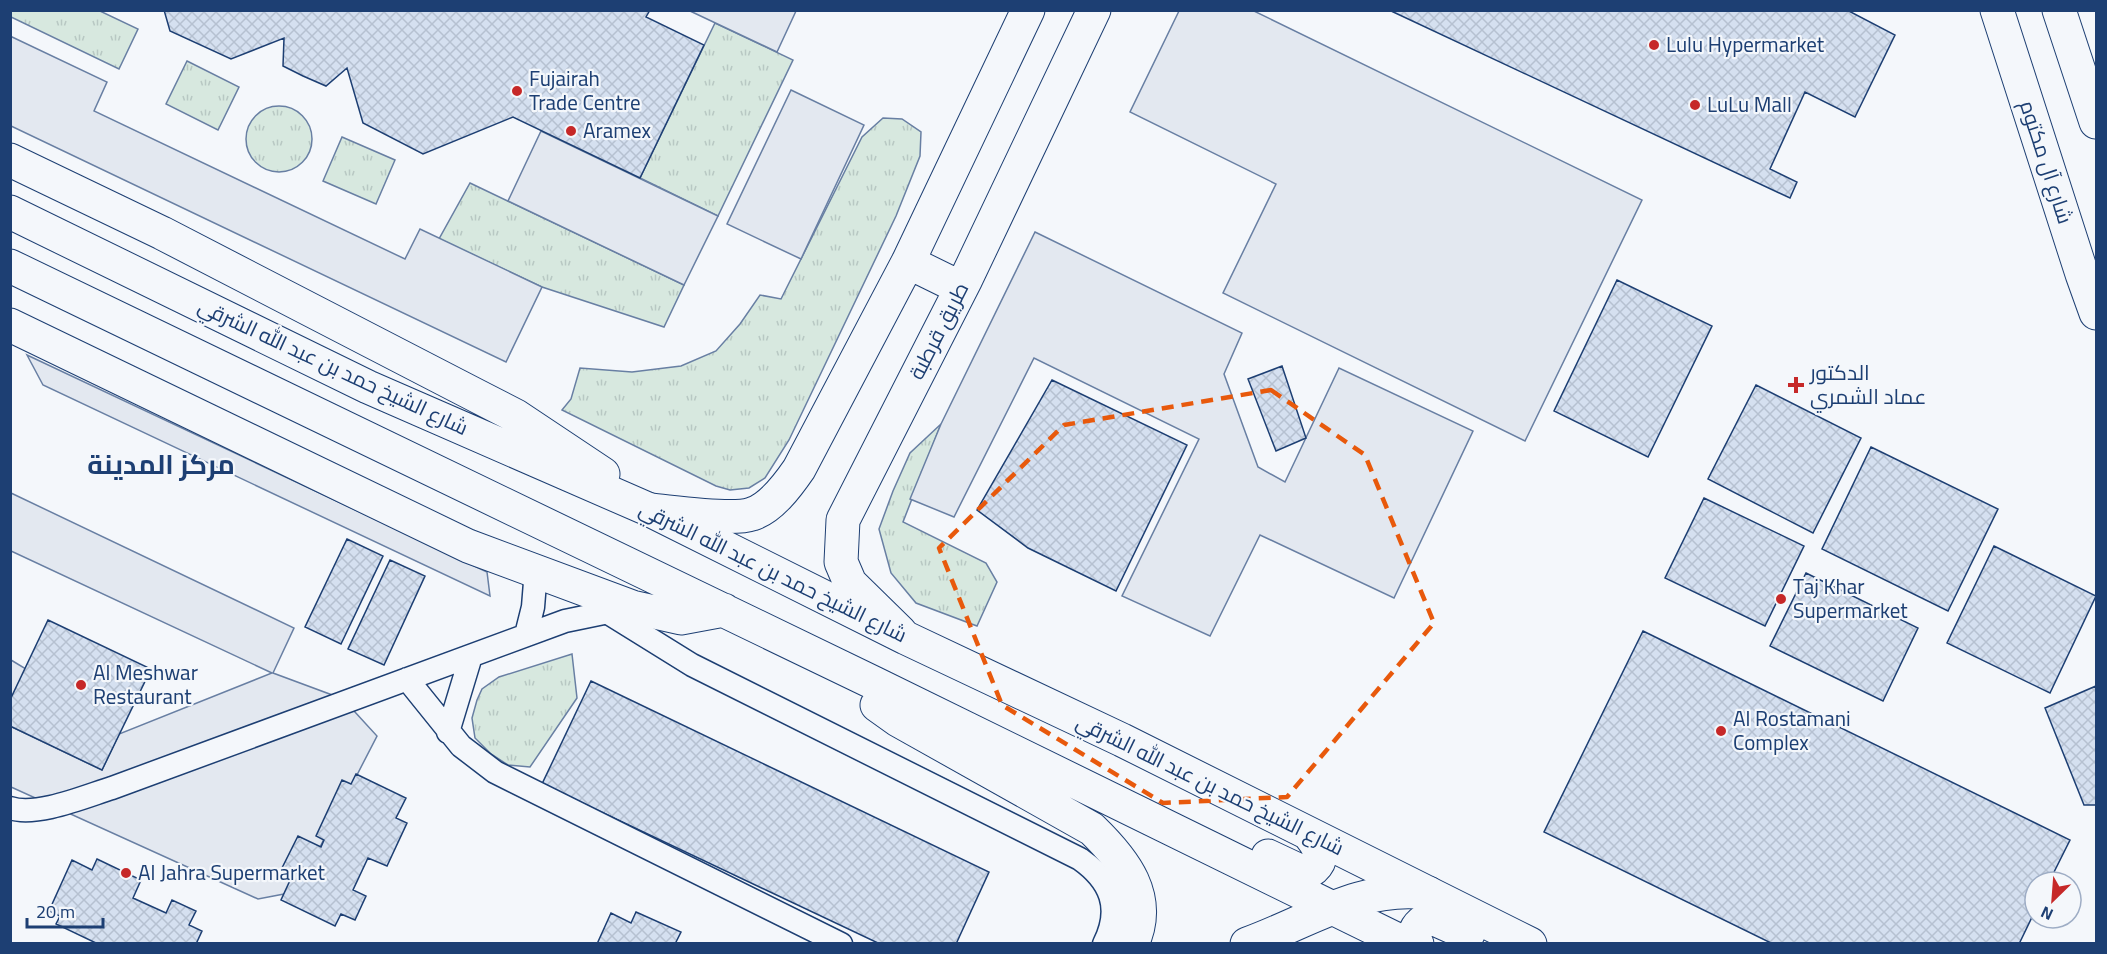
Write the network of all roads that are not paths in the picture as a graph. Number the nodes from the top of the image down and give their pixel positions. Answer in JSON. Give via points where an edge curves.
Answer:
{"nodes":[{"id":1,"x":1028,"y":10,"type":"edge"},
{"id":2,"x":1094,"y":10,"type":"edge"},
{"id":3,"x":1997,"y":10,"type":"edge"},
{"id":4,"x":2039,"y":10,"type":"edge"},
{"id":5,"x":2060,"y":10,"type":"edge"},
{"id":6,"x":2092,"y":109,"type":"edge"},
{"id":7,"x":10,"y":160,"type":"edge"},
{"id":8,"x":10,"y":212,"type":"edge"},
{"id":9,"x":908,"y":262,"type":"junction"},
{"id":10,"x":10,"y":266,"type":"edge"},
{"id":11,"x":961,"y":288,"type":"junction"},
{"id":12,"x":2097,"y":313,"type":"edge"},
{"id":13,"x":10,"y":326,"type":"edge"},
{"id":14,"x":650,"y":510,"type":"junction"},
{"id":15,"x":536,"y":570,"type":"junction"},
{"id":16,"x":619,"y":609,"type":"junction"},
{"id":17,"x":724,"y":610,"type":"junction"},
{"id":18,"x":526,"y":635,"type":"junction"},
{"id":19,"x":906,"y":638,"type":"junction"},
{"id":20,"x":796,"y":645,"type":"junction"},
{"id":21,"x":471,"y":656,"type":"junction"},
{"id":22,"x":407,"y":680,"type":"junction"},
{"id":23,"x":874,"y":683,"type":"junction"},
{"id":24,"x":448,"y":732,"type":"junction"},
{"id":25,"x":10,"y":808,"type":"edge"},
{"id":26,"x":1308,"y":833,"type":"junction"},
{"id":27,"x":1356,"y":857,"type":"junction"},
{"id":28,"x":1379,"y":893,"type":"junction"},
{"id":29,"x":1428,"y":893,"type":"junction"},
{"id":30,"x":1334,"y":908,"type":"junction"},
{"id":31,"x":1372,"y":936,"type":"edge"},
{"id":32,"x":841,"y":944,"type":"edge"},
{"id":33,"x":1104,"y":944,"type":"edge"},
{"id":34,"x":1132,"y":944,"type":"edge"},
{"id":35,"x":1246,"y":944,"type":"edge"},
{"id":36,"x":1406,"y":944,"type":"edge"},
{"id":37,"x":1417,"y":944,"type":"edge"},
{"id":38,"x":1488,"y":944,"type":"edge"},
{"id":39,"x":1530,"y":944,"type":"edge"}],
"edges":[{"from":1,"to":9,"type":"main road"},
{"from":2,"to":11,"type":"main road","name":"طريق قرطبة"},
{"from":3,"to":12,"type":"main road","name":"شارع آل مكتوم"},
{"from":4,"to":6,"type":"main road","via":[[2060,56]]},
{"from":5,"to":6,"type":"main road"},
{"from":7,"to":14,"type":"main road","via":[[162,233],[516,416]]},
{"from":8,"to":14,"type":"main road","name":"شارع الشيخ حمد بن عبد الله الشرقي","via":[[368,387]]},
{"from":9,"to":11,"type":"main road"},
{"from":9,"to":14,"type":"main road","via":[[799,470],[782,492],[753,514],[732,517]]},
{"from":10,"to":17,"type":"main road"},
{"from":11,"to":19,"type":"main road","name":"طريق قرطبة","via":[[843,520],[841,532],[841,562],[850,583]]},
{"from":13,"to":15,"type":"main road","via":[[468,546]]},
{"from":14,"to":19,"type":"main road","name":"شارع الشيخ حمد بن عبد الله الشرقي"},
{"from":15,"to":16,"type":"main road"},
{"from":15,"to":18,"type":"street","via":[[534,607]]},
{"from":16,"to":17,"type":"main road","via":[[681,618]]},
{"from":16,"to":18,"type":"street"},
{"from":16,"to":33,"type":"street","via":[[692,665],[1080,859],[1101,878],[1111,897],[1112,924]]},
{"from":17,"to":20,"type":"main road"},
{"from":18,"to":21,"type":"street"},
{"from":19,"to":26,"type":"main road","name":"شارع الشيخ حمد بن عبد الله الشرقي"},
{"from":20,"to":23,"type":"main road"},
{"from":20,"to":34,"type":"main road","via":[[898,720],[1092,829],[1114,850],[1133,879],[1140,916]]},
{"from":21,"to":22,"type":"street"},
{"from":21,"to":24,"type":"street"},
{"from":22,"to":24,"type":"street"},
{"from":22,"to":25,"type":"street","via":[[112,788],[65,803]]},
{"from":23,"to":26,"type":"main road","via":[[990,720],[1300,872],[1313,869],[1320,859],[1320,850]]},
{"from":23,"to":30,"type":"main road"},
{"from":24,"to":32,"type":"street","via":[[495,772]]},
{"from":26,"to":27,"type":"main road","name":"شارع الشيخ حمد بن عبد الله الشرقي"},
{"from":27,"to":28,"type":"main road","via":[[1370,872]]},
{"from":27,"to":29,"type":"main road","name":"شارع الشيخ حمد بن عبد الله الشرقي"},
{"from":28,"to":29,"type":"main road"},
{"from":28,"to":30,"type":"main road"},
{"from":28,"to":31,"type":"main road","via":[[1380,917]]},
{"from":29,"to":39,"type":"main road","name":"شارع الشيخ حمد بن عبد الله الشرقي"},
{"from":30,"to":31,"type":"main road"},
{"from":30,"to":35,"type":"main road"},
{"from":31,"to":36,"type":"main road"},
{"from":37,"to":38,"type":"main road","via":[[1416,928],[1430,917]]}]}
